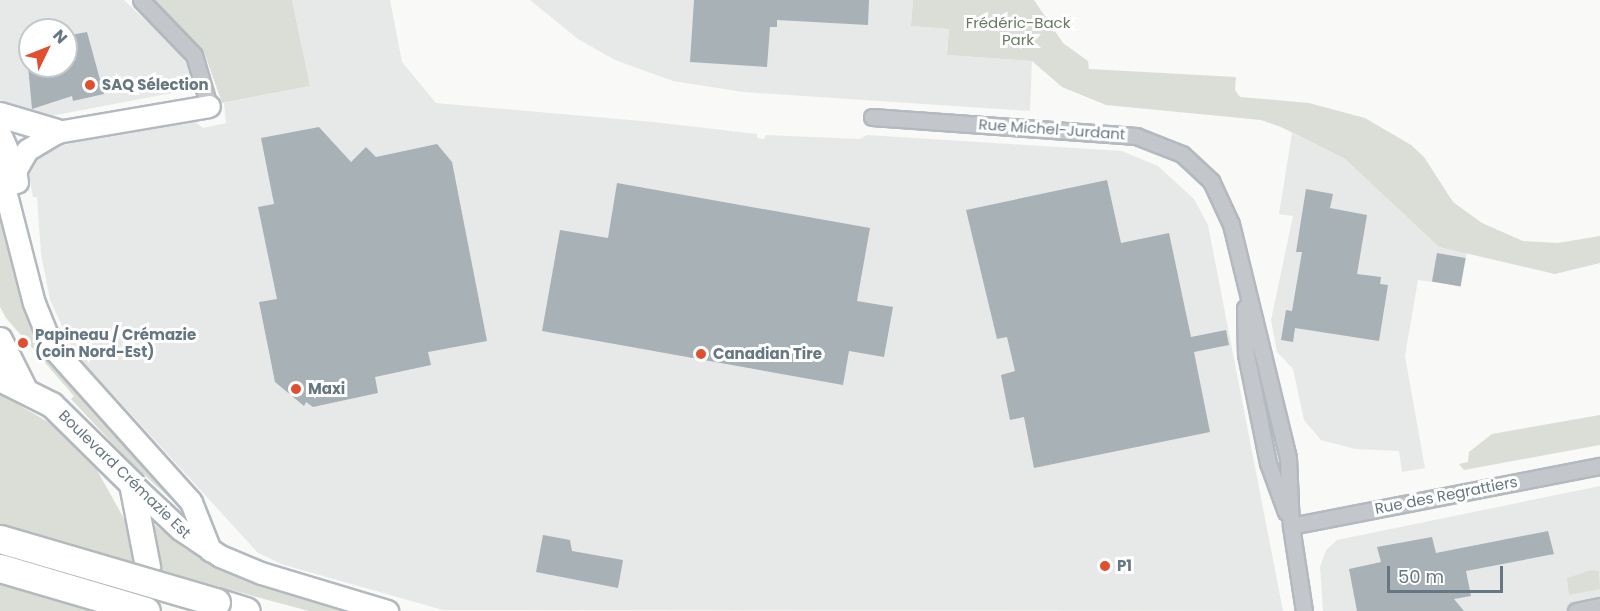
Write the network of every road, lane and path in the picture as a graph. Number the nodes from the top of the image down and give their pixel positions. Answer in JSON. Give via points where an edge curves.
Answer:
{"nodes":[{"id":1,"x":141,"y":0,"type":"edge"},
{"id":2,"x":209,"y":106,"type":"joint"},
{"id":3,"x":0,"y":115,"type":"edge"},
{"id":4,"x":872,"y":117,"type":"dead end"},
{"id":5,"x":57,"y":132,"type":"junction"},
{"id":6,"x":0,"y":137,"type":"edge"},
{"id":7,"x":7,"y":171,"type":"edge"},
{"id":8,"x":0,"y":340,"type":"edge"},
{"id":9,"x":0,"y":379,"type":"edge"},
{"id":10,"x":24,"y":388,"type":"junction"},
{"id":11,"x":1600,"y":466,"type":"edge"},
{"id":12,"x":132,"y":484,"type":"junction"},
{"id":13,"x":1292,"y":526,"type":"junction"},
{"id":14,"x":0,"y":539,"type":"edge"},
{"id":15,"x":210,"y":550,"type":"junction"},
{"id":16,"x":148,"y":567,"type":"dead end"},
{"id":17,"x":0,"y":568,"type":"edge"},
{"id":18,"x":1600,"y":606,"type":"edge"},
{"id":19,"x":146,"y":611,"type":"edge"},
{"id":20,"x":246,"y":611,"type":"edge"},
{"id":21,"x":387,"y":611,"type":"edge"},
{"id":22,"x":1304,"y":611,"type":"edge"},
{"id":23,"x":1576,"y":611,"type":"edge"}],
"edges":[{"from":1,"to":2,"type":"street","via":[[194,55]]},
{"from":2,"to":5,"type":"main road"},
{"from":3,"to":5,"type":"main road"},
{"from":4,"to":13,"type":"street","name":"Rue Michel-Jurdant","via":[[1093,130],[1162,143],[1193,162],[1219,193],[1231,224],[1288,458]]},
{"from":5,"to":7,"type":"main road","via":[[27,150]]},
{"from":6,"to":7,"type":"main road"},
{"from":7,"to":15,"type":"main road","via":[[22,208],[26,262],[38,314],[52,347],[191,502]]},
{"from":8,"to":10,"type":"main road"},
{"from":9,"to":10,"type":"main road","name":"Boulevard Crémazie Est"},
{"from":10,"to":12,"type":"main road","name":"Boulevard Crémazie Est","via":[[70,419]]},
{"from":11,"to":13,"type":"street","name":"Rue des Regrattiers"},
{"from":12,"to":15,"type":"main road","name":"Boulevard Crémazie Est","via":[[180,529]]},
{"from":12,"to":16,"type":"main road"},
{"from":13,"to":22,"type":"street","name":"Rue Michel-Jurdant"},
{"from":14,"to":20,"type":"highway","bridge":true},
{"from":15,"to":21,"type":"main road","name":"Boulevard Crémazie Est","via":[[248,569]]},
{"from":17,"to":19,"type":"highway","bridge":true},
{"from":18,"to":23,"type":"street"}]}
